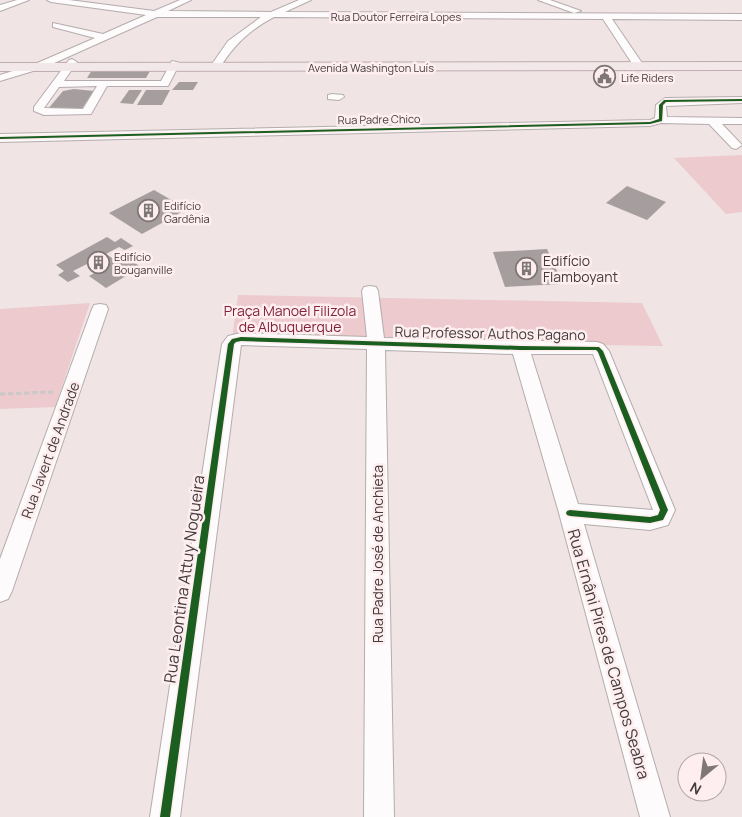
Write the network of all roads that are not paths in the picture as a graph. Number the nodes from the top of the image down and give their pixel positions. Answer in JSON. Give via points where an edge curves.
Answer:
{"nodes":[{"id":1,"x":26,"y":0,"type":"edge"},
{"id":2,"x":51,"y":0,"type":"edge"},
{"id":3,"x":187,"y":0,"type":"edge"},
{"id":4,"x":307,"y":0,"type":"edge"},
{"id":5,"x":542,"y":0,"type":"edge"},
{"id":6,"x":0,"y":8,"type":"edge"},
{"id":7,"x":155,"y":14,"type":"junction"},
{"id":8,"x":271,"y":15,"type":"junction"},
{"id":9,"x":595,"y":17,"type":"junction"},
{"id":10,"x":606,"y":17,"type":"junction"},
{"id":11,"x":742,"y":17,"type":"edge"},
{"id":12,"x":56,"y":25,"type":"dead end"},
{"id":13,"x":104,"y":37,"type":"junction"},
{"id":14,"x":742,"y":62,"type":"edge"},
{"id":15,"x":43,"y":64,"type":"junction"},
{"id":16,"x":71,"y":64,"type":"junction"},
{"id":17,"x":638,"y":64,"type":"junction"},
{"id":18,"x":0,"y":65,"type":"edge"},
{"id":19,"x":174,"y":65,"type":"junction"},
{"id":20,"x":216,"y":65,"type":"junction"},
{"id":21,"x":742,"y":66,"type":"edge"},
{"id":22,"x":0,"y":78,"type":"edge"},
{"id":23,"x":104,"y":83,"type":"junction"},
{"id":24,"x":56,"y":84,"type":"junction"},
{"id":25,"x":742,"y":100,"type":"edge"},
{"id":26,"x":661,"y":120,"type":"junction"},
{"id":27,"x":712,"y":121,"type":"junction"},
{"id":28,"x":742,"y":121,"type":"edge"},
{"id":29,"x":0,"y":138,"type":"edge"},
{"id":30,"x":736,"y":145,"type":"dead end"},
{"id":31,"x":370,"y":290,"type":"dead end"},
{"id":32,"x":100,"y":309,"type":"dead end"},
{"id":33,"x":376,"y":343,"type":"junction"},
{"id":34,"x":231,"y":344,"type":"joint"},
{"id":35,"x":520,"y":348,"type":"junction"},
{"id":36,"x":570,"y":513,"type":"junction"},
{"id":37,"x":7,"y":548,"type":"edge"},
{"id":38,"x":0,"y":591,"type":"edge"},
{"id":39,"x":165,"y":817,"type":"edge"},
{"id":40,"x":379,"y":817,"type":"edge"},
{"id":41,"x":655,"y":817,"type":"edge"}],
"edges":[{"from":1,"to":6,"type":"street"},
{"from":2,"to":7,"type":"street","name":"Rua Doutor Ferreira Lopes"},
{"from":3,"to":7,"type":"street"},
{"from":4,"to":8,"type":"street"},
{"from":5,"to":9,"type":"street"},
{"from":7,"to":8,"type":"street","name":"Rua Doutor Ferreira Lopes"},
{"from":7,"to":13,"type":"street"},
{"from":8,"to":9,"type":"street","name":"Rua Doutor Ferreira Lopes"},
{"from":8,"to":20,"type":"street","via":[[243,34]]},
{"from":9,"to":10,"type":"street","name":"Rua Doutor Ferreira Lopes"},
{"from":10,"to":11,"type":"street","name":"Rua Doutor Ferreira Lopes"},
{"from":10,"to":17,"type":"street"},
{"from":12,"to":13,"type":"street"},
{"from":13,"to":15,"type":"street"},
{"from":14,"to":17,"type":"main road","name":"Avenida Washington Luís"},
{"from":15,"to":16,"type":"main road","name":"Avenida Washington Luís"},
{"from":15,"to":18,"type":"main road","name":"Avenida Washington Luís"},
{"from":15,"to":22,"type":"street"},
{"from":16,"to":19,"type":"main road","name":"Avenida Washington Luís"},
{"from":16,"to":24,"type":"street"},
{"from":17,"to":20,"type":"main road","name":"Avenida Washington Luís"},
{"from":17,"to":21,"type":"main road","name":"Avenida Washington Luís"},
{"from":19,"to":20,"type":"main road","name":"Avenida Washington Luís"},
{"from":19,"to":23,"type":"street","via":[[164,84]]},
{"from":23,"to":24,"type":"street"},
{"from":23,"to":24,"type":"street","via":[[88,112],[38,110]]},
{"from":25,"to":26,"type":"street","via":[[664,101]]},
{"from":26,"to":27,"type":"street"},
{"from":26,"to":29,"type":"street","name":"Rua Padre Chico","via":[[650,123]]},
{"from":27,"to":28,"type":"street"},
{"from":27,"to":30,"type":"street"},
{"from":31,"to":33,"type":"street","name":"Rua Padre José de Anchieta"},
{"from":32,"to":37,"type":"street","name":"Rua Javert de Andrade","via":[[71,392]]},
{"from":33,"to":34,"type":"street","name":"Rua Professor Authos Pagano","via":[[241,339]]},
{"from":33,"to":35,"type":"street","name":"Rua Professor Authos Pagano"},
{"from":33,"to":40,"type":"street","name":"Rua Padre José de Anchieta"},
{"from":34,"to":39,"type":"street","name":"Rua Leontina Attuy Nogueira"},
{"from":35,"to":36,"type":"street","name":"Rua Ernâni Pires de Campos Seabra"},
{"from":35,"to":36,"type":"street","name":"Rua Professor Authos Pagano","via":[[590,346],[600,351],[664,510],[660,518],[650,520]]},
{"from":36,"to":41,"type":"street","name":"Rua Ernâni Pires de Campos Seabra"},
{"from":37,"to":38,"type":"street","name":"Rua Javert de Andrade"}]}
